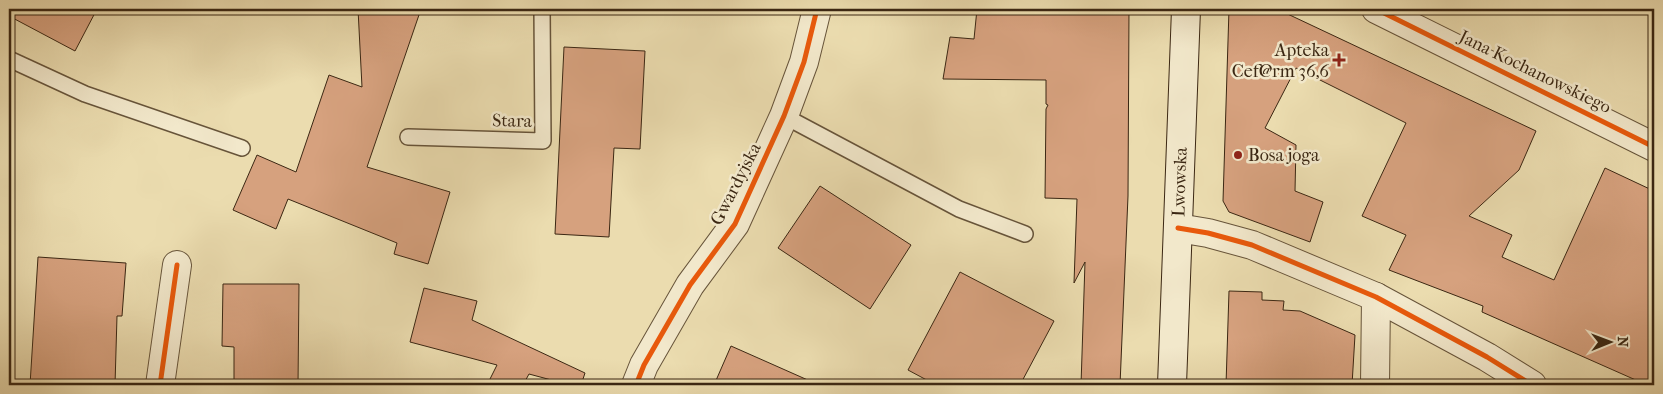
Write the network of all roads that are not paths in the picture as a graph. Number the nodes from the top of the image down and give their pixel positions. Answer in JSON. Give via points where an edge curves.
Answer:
{"nodes":[{"id":1,"x":542,"y":9,"type":"edge"},
{"id":2,"x":817,"y":9,"type":"edge"},
{"id":3,"x":1186,"y":9,"type":"edge"},
{"id":4,"x":1376,"y":9,"type":"edge"},
{"id":5,"x":9,"y":59,"type":"edge"},
{"id":6,"x":784,"y":116,"type":"junction"},
{"id":7,"x":408,"y":137,"type":"dead end"},
{"id":8,"x":1654,"y":147,"type":"edge"},
{"id":9,"x":242,"y":148,"type":"dead end"},
{"id":10,"x":1178,"y":228,"type":"junction"},
{"id":11,"x":1025,"y":234,"type":"dead end"},
{"id":12,"x":177,"y":265,"type":"dead end"},
{"id":13,"x":1376,"y":297,"type":"junction"},
{"id":14,"x":160,"y":385,"type":"edge"},
{"id":15,"x":636,"y":385,"type":"edge"},
{"id":16,"x":1172,"y":385,"type":"edge"},
{"id":17,"x":1375,"y":385,"type":"edge"},
{"id":18,"x":1532,"y":385,"type":"edge"}],
"edges":[{"from":1,"to":7,"type":"lane","name":"Stara","via":[[544,140]]},
{"from":2,"to":6,"type":"street","name":"Gwardyjska","via":[[804,62]]},
{"from":3,"to":10,"type":"street","name":"Lwowska"},
{"from":4,"to":8,"type":"street","name":"Jana Kochanowskiego"},
{"from":5,"to":9,"type":"lane","via":[[85,94]]},
{"from":6,"to":11,"type":"lane","via":[[959,209]]},
{"from":6,"to":15,"type":"street","name":"Gwardyjska","via":[[735,224],[690,285]]},
{"from":10,"to":13,"type":"street","via":[[1252,245]]},
{"from":10,"to":16,"type":"street","name":"Lwowska"},
{"from":12,"to":14,"type":"street"},
{"from":13,"to":17,"type":"street"},
{"from":13,"to":18,"type":"street"}]}
